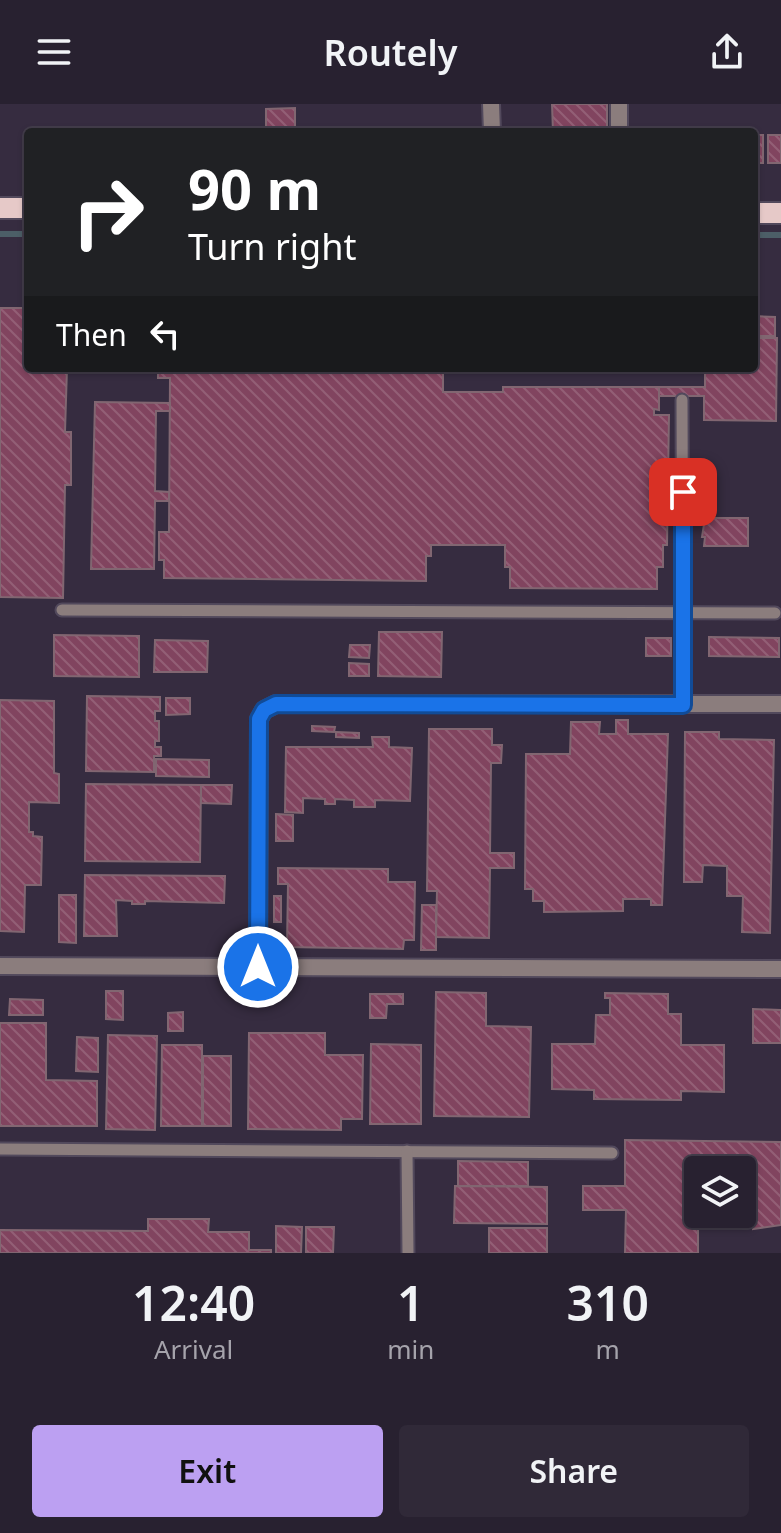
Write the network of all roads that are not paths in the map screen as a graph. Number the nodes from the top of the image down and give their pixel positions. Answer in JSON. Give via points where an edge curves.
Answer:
{"nodes":[{"id":1,"x":491,"y":104,"type":"edge"},
{"id":2,"x":619,"y":104,"type":"edge"},
{"id":3,"x":492,"y":128,"type":"edge"},
{"id":4,"x":619,"y":128,"type":"edge"},
{"id":5,"x":0,"y":208,"type":"edge"},
{"id":6,"x":24,"y":208,"type":"edge"},
{"id":7,"x":758,"y":213,"type":"edge"},
{"id":8,"x":781,"y":213,"type":"edge"},
{"id":9,"x":682,"y":400,"type":"dead end"},
{"id":10,"x":62,"y":610,"type":"dead end"},
{"id":11,"x":683,"y":612,"type":"junction"},
{"id":12,"x":775,"y":613,"type":"dead end"},
{"id":13,"x":781,"y":704,"type":"edge"},
{"id":14,"x":683,"y":705,"type":"junction"},
{"id":15,"x":0,"y":966,"type":"edge"},
{"id":16,"x":258,"y":967,"type":"junction"},
{"id":17,"x":781,"y":969,"type":"edge"},
{"id":18,"x":0,"y":1149,"type":"edge"},
{"id":19,"x":407,"y":1151,"type":"junction"},
{"id":20,"x":612,"y":1153,"type":"dead end"},
{"id":21,"x":408,"y":1253,"type":"edge"}],
"edges":[{"from":1,"to":3,"type":"street"},
{"from":2,"to":4,"type":"street"},
{"from":5,"to":6,"type":"main road"},
{"from":7,"to":8,"type":"main road"},
{"from":9,"to":11,"type":"lane"},
{"from":10,"to":11,"type":"lane"},
{"from":11,"to":12,"type":"lane"},
{"from":11,"to":14,"type":"lane"},
{"from":13,"to":14,"type":"street"},
{"from":14,"to":16,"type":"street","via":[[276,704],[264,710],[259,719]]},
{"from":15,"to":16,"type":"street"},
{"from":16,"to":17,"type":"street"},
{"from":18,"to":19,"type":"lane"},
{"from":19,"to":20,"type":"lane"},
{"from":19,"to":21,"type":"lane"}]}
